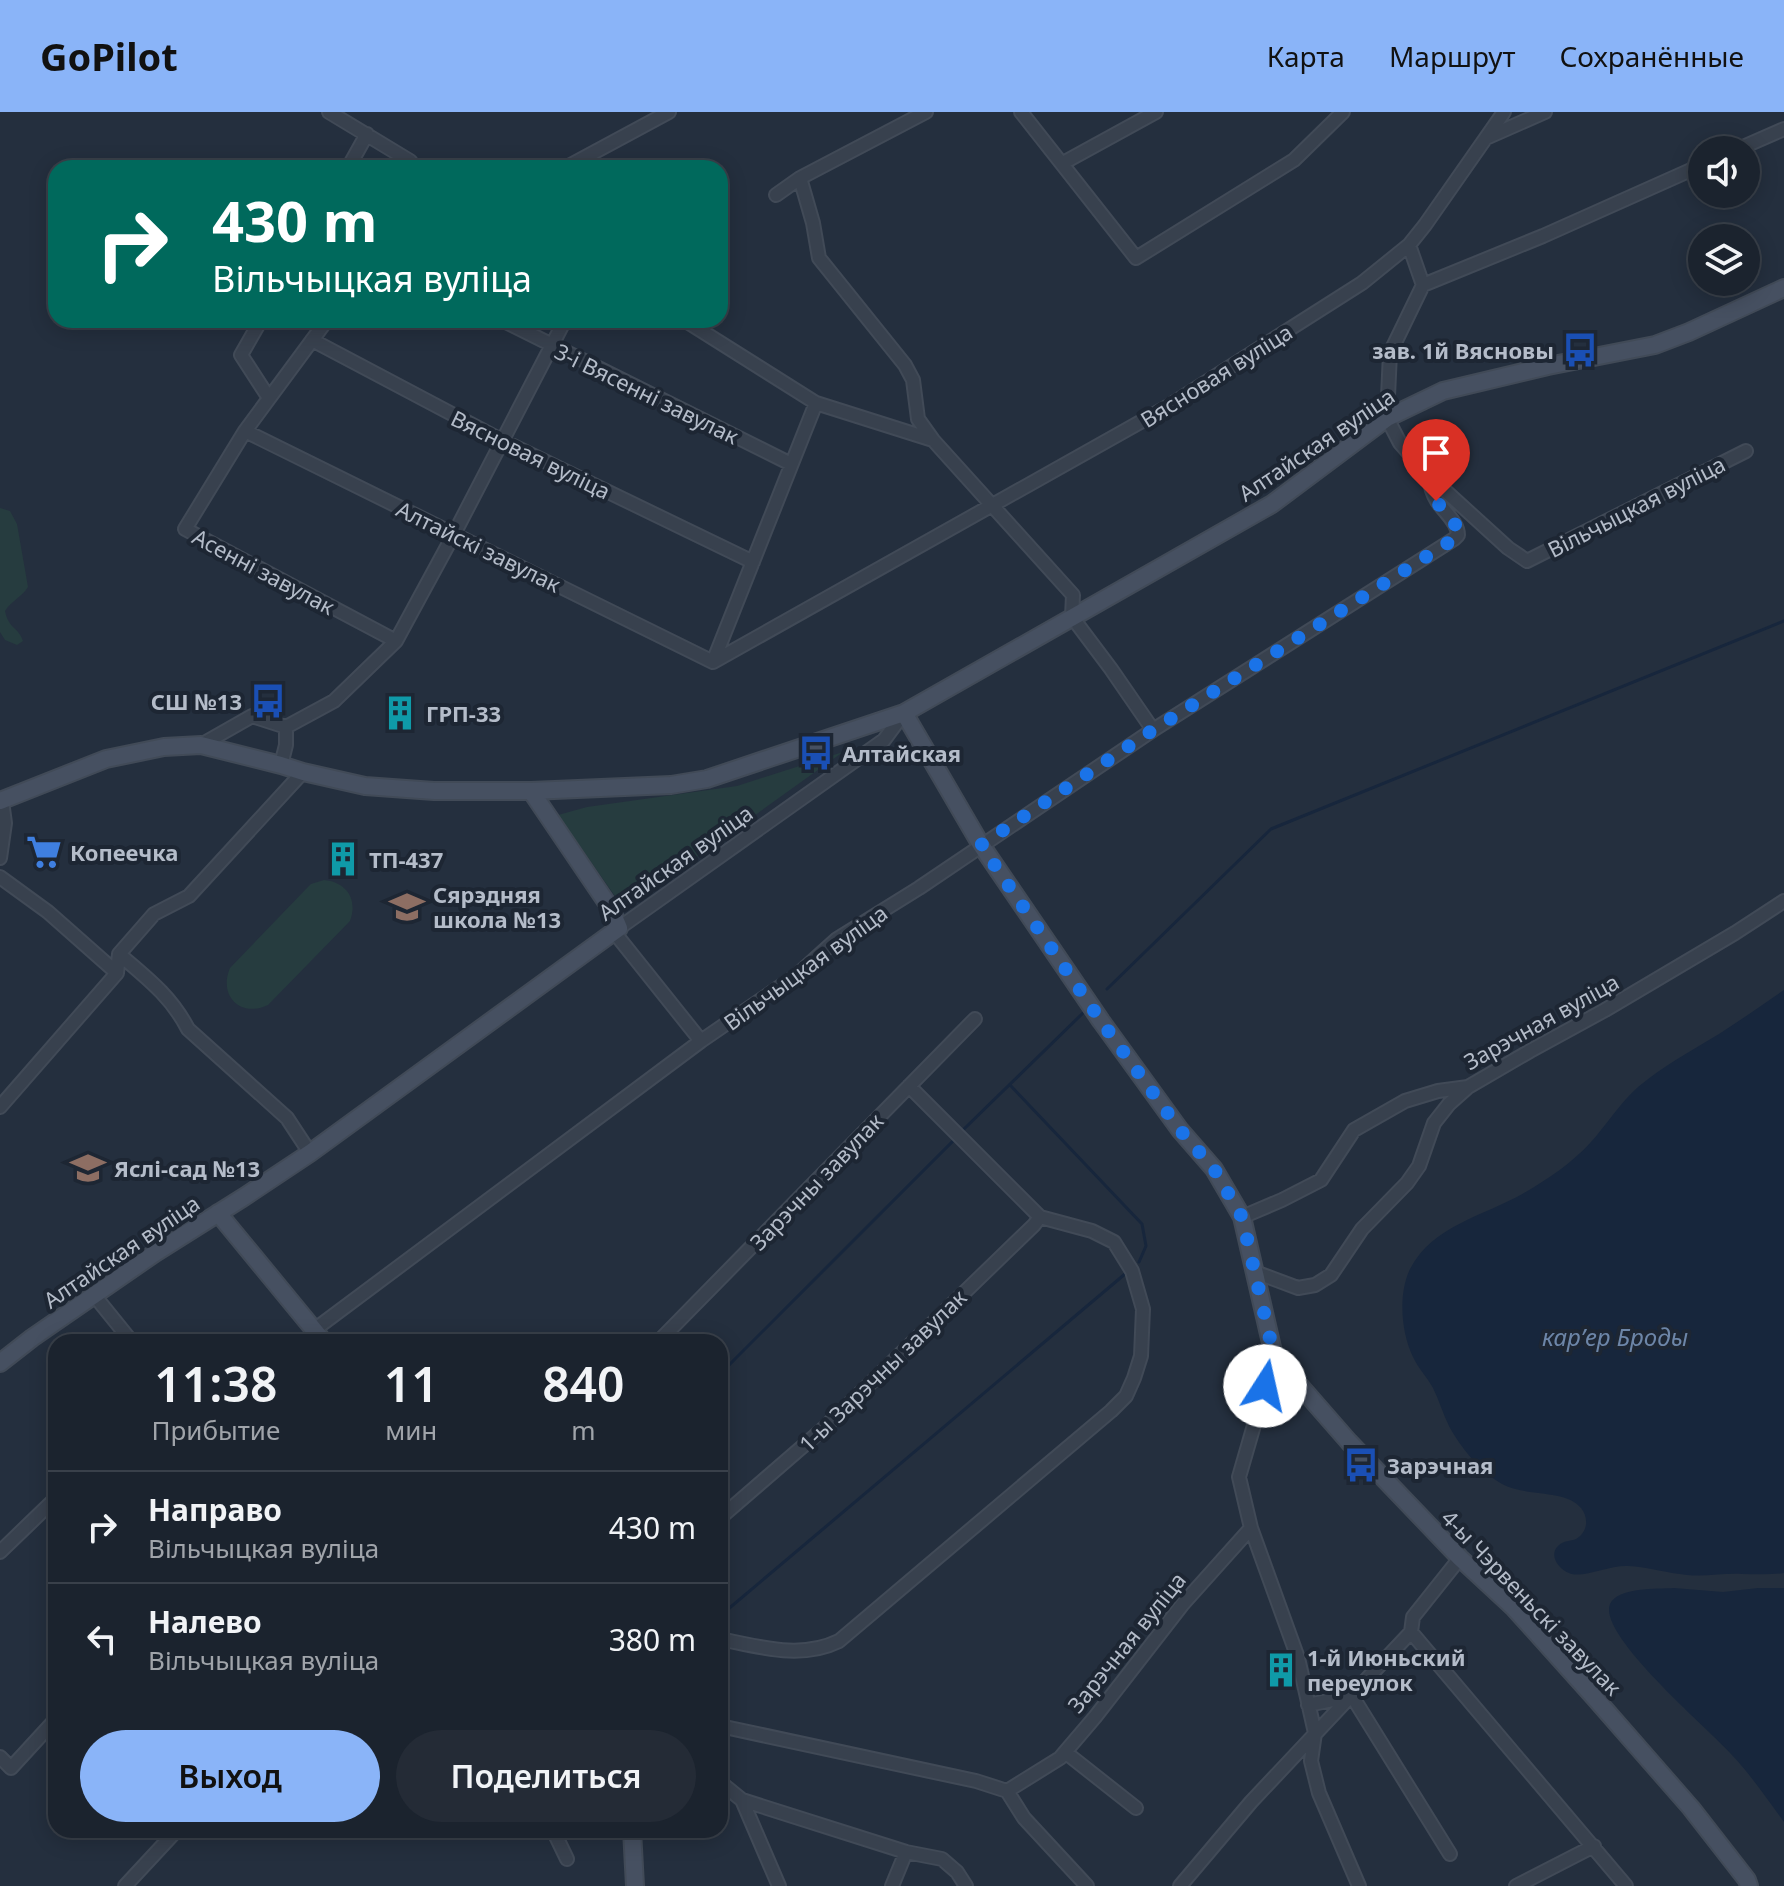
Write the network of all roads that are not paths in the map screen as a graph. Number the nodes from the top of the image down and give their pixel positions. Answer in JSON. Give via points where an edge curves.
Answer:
{"nodes":[{"id":1,"x":329,"y":112,"type":"edge"},
{"id":2,"x":926,"y":112,"type":"edge"},
{"id":3,"x":1021,"y":112,"type":"edge"},
{"id":4,"x":1156,"y":112,"type":"edge"},
{"id":5,"x":1504,"y":112,"type":"edge"},
{"id":6,"x":1545,"y":112,"type":"edge"},
{"id":7,"x":659,"y":114,"type":"edge"},
{"id":8,"x":1336,"y":114,"type":"edge"},
{"id":9,"x":1784,"y":129,"type":"edge"},
{"id":10,"x":367,"y":134,"type":"junction"},
{"id":11,"x":1484,"y":139,"type":"junction"},
{"id":12,"x":1760,"y":140,"type":"edge"},
{"id":13,"x":352,"y":160,"type":"edge"},
{"id":14,"x":408,"y":160,"type":"edge"},
{"id":15,"x":579,"y":160,"type":"edge"},
{"id":16,"x":1063,"y":163,"type":"junction"},
{"id":17,"x":1688,"y":171,"type":"edge"},
{"id":18,"x":800,"y":178,"type":"junction"},
{"id":19,"x":776,"y":195,"type":"dead end"},
{"id":20,"x":1409,"y":245,"type":"junction"},
{"id":21,"x":1423,"y":285,"type":"junction"},
{"id":22,"x":1784,"y":288,"type":"edge"},
{"id":23,"x":256,"y":328,"type":"edge"},
{"id":24,"x":321,"y":328,"type":"edge"},
{"id":25,"x":518,"y":328,"type":"edge"},
{"id":26,"x":561,"y":328,"type":"edge"},
{"id":27,"x":697,"y":328,"type":"edge"},
{"id":28,"x":312,"y":340,"type":"junction"},
{"id":29,"x":553,"y":346,"type":"junction"},
{"id":30,"x":269,"y":398,"type":"junction"},
{"id":31,"x":816,"y":403,"type":"junction"},
{"id":32,"x":1387,"y":418,"type":"junction"},
{"id":33,"x":245,"y":431,"type":"junction"},
{"id":34,"x":933,"y":440,"type":"junction"},
{"id":35,"x":503,"y":441,"type":"junction"},
{"id":36,"x":1746,"y":451,"type":"dead end"},
{"id":37,"x":791,"y":464,"type":"junction"},
{"id":38,"x":1429,"y":476,"type":"junction"},
{"id":39,"x":993,"y":505,"type":"junction"},
{"id":40,"x":454,"y":534,"type":"junction"},
{"id":41,"x":753,"y":562,"type":"junction"},
{"id":42,"x":1072,"y":617,"type":"junction"},
{"id":43,"x":396,"y":641,"type":"junction"},
{"id":44,"x":713,"y":662,"type":"junction"},
{"id":45,"x":904,"y":713,"type":"junction"},
{"id":46,"x":286,"y":727,"type":"junction"},
{"id":47,"x":1153,"y":730,"type":"junction"},
{"id":48,"x":201,"y":745,"type":"junction"},
{"id":49,"x":281,"y":765,"type":"junction"},
{"id":50,"x":303,"y":772,"type":"junction"},
{"id":51,"x":531,"y":791,"type":"junction"},
{"id":52,"x":1,"y":801,"type":"edge"},
{"id":53,"x":981,"y":845,"type":"junction"},
{"id":54,"x":0,"y":858,"type":"edge"},
{"id":55,"x":0,"y":877,"type":"edge"},
{"id":56,"x":1784,"y":901,"type":"edge"},
{"id":57,"x":616,"y":930,"type":"junction"},
{"id":58,"x":119,"y":954,"type":"junction"},
{"id":59,"x":117,"y":973,"type":"junction"},
{"id":60,"x":975,"y":1019,"type":"dead end"},
{"id":61,"x":701,"y":1041,"type":"junction"},
{"id":62,"x":909,"y":1086,"type":"junction"},
{"id":63,"x":1468,"y":1087,"type":"junction"},
{"id":64,"x":0,"y":1107,"type":"edge"},
{"id":65,"x":310,"y":1153,"type":"junction"},
{"id":66,"x":218,"y":1213,"type":"junction"},
{"id":67,"x":1040,"y":1217,"type":"junction"},
{"id":68,"x":1242,"y":1217,"type":"junction"},
{"id":69,"x":1255,"y":1272,"type":"junction"},
{"id":70,"x":94,"y":1295,"type":"junction"},
{"id":71,"x":126,"y":1334,"type":"edge"},
{"id":72,"x":317,"y":1334,"type":"edge"},
{"id":73,"x":322,"y":1334,"type":"edge"},
{"id":74,"x":666,"y":1334,"type":"edge"},
{"id":75,"x":1274,"y":1356,"type":"junction"},
{"id":76,"x":0,"y":1363,"type":"edge"},
{"id":77,"x":48,"y":1506,"type":"edge"},
{"id":78,"x":728,"y":1511,"type":"edge"},
{"id":79,"x":1251,"y":1528,"type":"junction"},
{"id":80,"x":0,"y":1552,"type":"edge"},
{"id":81,"x":1460,"y":1558,"type":"junction"},
{"id":82,"x":1411,"y":1632,"type":"junction"},
{"id":83,"x":728,"y":1641,"type":"edge"},
{"id":84,"x":1352,"y":1696,"type":"junction"},
{"id":85,"x":1308,"y":1705,"type":"junction"},
{"id":86,"x":48,"y":1728,"type":"edge"},
{"id":87,"x":728,"y":1728,"type":"edge"},
{"id":88,"x":1315,"y":1733,"type":"junction"},
{"id":89,"x":1065,"y":1752,"type":"junction"},
{"id":90,"x":0,"y":1757,"type":"edge"},
{"id":91,"x":728,"y":1789,"type":"edge"},
{"id":92,"x":1007,"y":1791,"type":"junction"},
{"id":93,"x":742,"y":1800,"type":"junction"},
{"id":94,"x":1136,"y":1808,"type":"dead end"},
{"id":95,"x":170,"y":1838,"type":"edge"},
{"id":96,"x":557,"y":1838,"type":"edge"},
{"id":97,"x":632,"y":1838,"type":"edge"},
{"id":98,"x":1594,"y":1846,"type":"junction"},
{"id":99,"x":906,"y":1852,"type":"junction"},
{"id":100,"x":1450,"y":1854,"type":"dead end"},
{"id":101,"x":567,"y":1859,"type":"dead end"},
{"id":102,"x":125,"y":1886,"type":"edge"},
{"id":103,"x":635,"y":1886,"type":"edge"},
{"id":104,"x":779,"y":1886,"type":"edge"},
{"id":105,"x":892,"y":1886,"type":"edge"},
{"id":106,"x":966,"y":1886,"type":"edge"},
{"id":107,"x":1087,"y":1886,"type":"edge"},
{"id":108,"x":1180,"y":1886,"type":"edge"},
{"id":109,"x":1359,"y":1886,"type":"edge"},
{"id":110,"x":1516,"y":1886,"type":"edge"},
{"id":111,"x":1626,"y":1886,"type":"edge"},
{"id":112,"x":1749,"y":1886,"type":"edge"}],
"edges":[{"from":1,"to":10,"type":"street"},
{"from":2,"to":18,"type":"street"},
{"from":3,"to":16,"type":"street"},
{"from":4,"to":16,"type":"street"},
{"from":5,"to":11,"type":"street","name":"Вясновая вуліца"},
{"from":6,"to":11,"type":"street"},
{"from":7,"to":15,"type":"street"},
{"from":8,"to":16,"type":"street","via":[[1294,160],[1136,258]]},
{"from":9,"to":12,"type":"street"},
{"from":10,"to":13,"type":"street"},
{"from":10,"to":14,"type":"street"},
{"from":11,"to":20,"type":"street","name":"Вясновая вуліца"},
{"from":17,"to":21,"type":"street"},
{"from":18,"to":19,"type":"street"},
{"from":18,"to":34,"type":"street","via":[[819,258],[905,365],[913,380],[918,419]]},
{"from":20,"to":21,"type":"street"},
{"from":20,"to":39,"type":"street","name":"Вясновая вуліца","via":[[1362,283],[1167,407]]},
{"from":21,"to":32,"type":"street","via":[[1390,353]]},
{"from":22,"to":32,"type":"main road","name":"Алтайская вуліца","via":[[1655,345],[1443,391]]},
{"from":23,"to":30,"type":"street","via":[[241,355]]},
{"from":24,"to":28,"type":"street","name":"Асенні завулак"},
{"from":25,"to":29,"type":"street","name":"3-і Вясенні завулак"},
{"from":26,"to":29,"type":"street"},
{"from":27,"to":31,"type":"street"},
{"from":28,"to":30,"type":"street","name":"Асенні завулак"},
{"from":28,"to":35,"type":"street","name":"Вясновая вуліца"},
{"from":29,"to":35,"type":"street"},
{"from":29,"to":37,"type":"street","name":"3-і Вясенні завулак"},
{"from":30,"to":33,"type":"street","name":"Асенні завулак"},
{"from":31,"to":34,"type":"street"},
{"from":31,"to":37,"type":"street"},
{"from":32,"to":38,"type":"street","via":[[1400,443]]},
{"from":32,"to":42,"type":"main road","name":"Алтайская вуліца","via":[[1272,504]]},
{"from":33,"to":40,"type":"street","name":"Алтайскі завулак"},
{"from":33,"to":43,"type":"street","name":"Асенні завулак","via":[[185,529]]},
{"from":34,"to":39,"type":"street"},
{"from":35,"to":40,"type":"street"},
{"from":35,"to":41,"type":"street","name":"Вясновая вуліца"},
{"from":36,"to":38,"type":"street","name":"Вільчыцкая вуліца","via":[[1527,561]]},
{"from":37,"to":41,"type":"street"},
{"from":38,"to":47,"type":"street","name":"Вільчыцкая вуліца","via":[[1436,501],[1458,528],[1454,539]]},
{"from":39,"to":42,"type":"street","via":[[1073,595]]},
{"from":39,"to":44,"type":"street","name":"Вясновая вуліца"},
{"from":40,"to":43,"type":"street"},
{"from":40,"to":44,"type":"street","name":"Алтайскі завулак"},
{"from":41,"to":44,"type":"street"},
{"from":42,"to":45,"type":"main road","name":"Алтайская вуліца"},
{"from":42,"to":47,"type":"street"},
{"from":43,"to":46,"type":"street","via":[[334,701]]},
{"from":45,"to":51,"type":"main road","name":"Алтайская вуліца","via":[[707,779]]},
{"from":45,"to":53,"type":"main road"},
{"from":45,"to":57,"type":"street","name":"Алтайская вуліца","via":[[884,740]]},
{"from":46,"to":48,"type":"street","via":[[252,716]]},
{"from":46,"to":49,"type":"street"},
{"from":47,"to":53,"type":"street","name":"Вільчыцкая вуліца"},
{"from":48,"to":49,"type":"main road","name":"Алтайская вуліца"},
{"from":48,"to":52,"type":"main road","name":"Алтайская вуліца","via":[[106,759]]},
{"from":49,"to":50,"type":"main road","name":"Алтайская вуліца"},
{"from":50,"to":51,"type":"main road","name":"Алтайская вуліца","via":[[365,786]]},
{"from":50,"to":58,"type":"street","via":[[189,896],[154,914]]},
{"from":51,"to":57,"type":"main road","via":[[611,909]]},
{"from":52,"to":54,"type":"street","via":[[5,823]]},
{"from":53,"to":61,"type":"street","name":"Вільчыцкая вуліца","via":[[837,939],[797,975]]},
{"from":53,"to":68,"type":"main road","via":[[1101,1021],[1214,1169]]},
{"from":55,"to":59,"type":"street"},
{"from":56,"to":63,"type":"street","name":"Зарэчная вуліца"},
{"from":57,"to":61,"type":"street"},
{"from":57,"to":65,"type":"main road","name":"Алтайская вуліца"},
{"from":58,"to":59,"type":"street"},
{"from":58,"to":65,"type":"street","via":[[165,994],[179,1012],[183,1034],[287,1118]]},
{"from":59,"to":64,"type":"street"},
{"from":60,"to":62,"type":"street","name":"Зарэчны завулак"},
{"from":61,"to":73,"type":"street","name":"Вільчыцкая вуліца"},
{"from":62,"to":67,"type":"street"},
{"from":62,"to":74,"type":"street","name":"Зарэчны завулак"},
{"from":63,"to":68,"type":"street","name":"Зарэчная вуліца","via":[[1405,1101],[1354,1130],[1321,1180]]},
{"from":63,"to":69,"type":"street","via":[[1434,1123],[1407,1183],[1362,1229],[1331,1275],[1298,1288]]},
{"from":65,"to":66,"type":"main road","name":"Алтайская вуліца"},
{"from":66,"to":70,"type":"main road","name":"Алтайская вуліца"},
{"from":66,"to":72,"type":"main road"},
{"from":67,"to":78,"type":"street","name":"1-ы Зарэчны завулак","via":[[824,1428]]},
{"from":67,"to":83,"type":"street","via":[[1114,1242],[1132,1271],[1143,1309],[1141,1356],[1126,1396],[839,1641],[798,1652]]},
{"from":68,"to":69,"type":"main road"},
{"from":69,"to":75,"type":"main road"},
{"from":70,"to":71,"type":"street"},
{"from":70,"to":76,"type":"main road","name":"Алтайская вуліца"},
{"from":75,"to":79,"type":"street","via":[[1239,1477]]},
{"from":75,"to":81,"type":"main road","name":"4-ы Чэрвеньскі завулак"},
{"from":77,"to":80,"type":"street"},
{"from":79,"to":85,"type":"street","via":[[1298,1658]]},
{"from":79,"to":89,"type":"street","name":"Зарэчная вуліца"},
{"from":81,"to":82,"type":"street","via":[[1413,1617]]},
{"from":81,"to":112,"type":"main road","name":"4-ы Чэрвеньскі завулак","via":[[1514,1608],[1594,1697],[1691,1808]]},
{"from":82,"to":84,"type":"street"},
{"from":82,"to":98,"type":"street"},
{"from":84,"to":85,"type":"street"},
{"from":84,"to":88,"type":"street"},
{"from":84,"to":100,"type":"street"},
{"from":85,"to":88,"type":"street"},
{"from":86,"to":90,"type":"street","via":[[11,1768]]},
{"from":87,"to":92,"type":"street"},
{"from":88,"to":108,"type":"street"},
{"from":88,"to":109,"type":"street","via":[[1311,1761],[1319,1793]]},
{"from":89,"to":92,"type":"street","name":"Зарэчная вуліца"},
{"from":89,"to":94,"type":"street"},
{"from":91,"to":93,"type":"street"},
{"from":92,"to":107,"type":"street","via":[[1024,1818]]},
{"from":93,"to":99,"type":"street"},
{"from":93,"to":104,"type":"street"},
{"from":95,"to":102,"type":"street"},
{"from":96,"to":101,"type":"street"},
{"from":97,"to":103,"type":"main road"},
{"from":98,"to":110,"type":"street"},
{"from":98,"to":111,"type":"street"},
{"from":99,"to":105,"type":"street"},
{"from":99,"to":106,"type":"street","via":[[947,1861]]}]}
